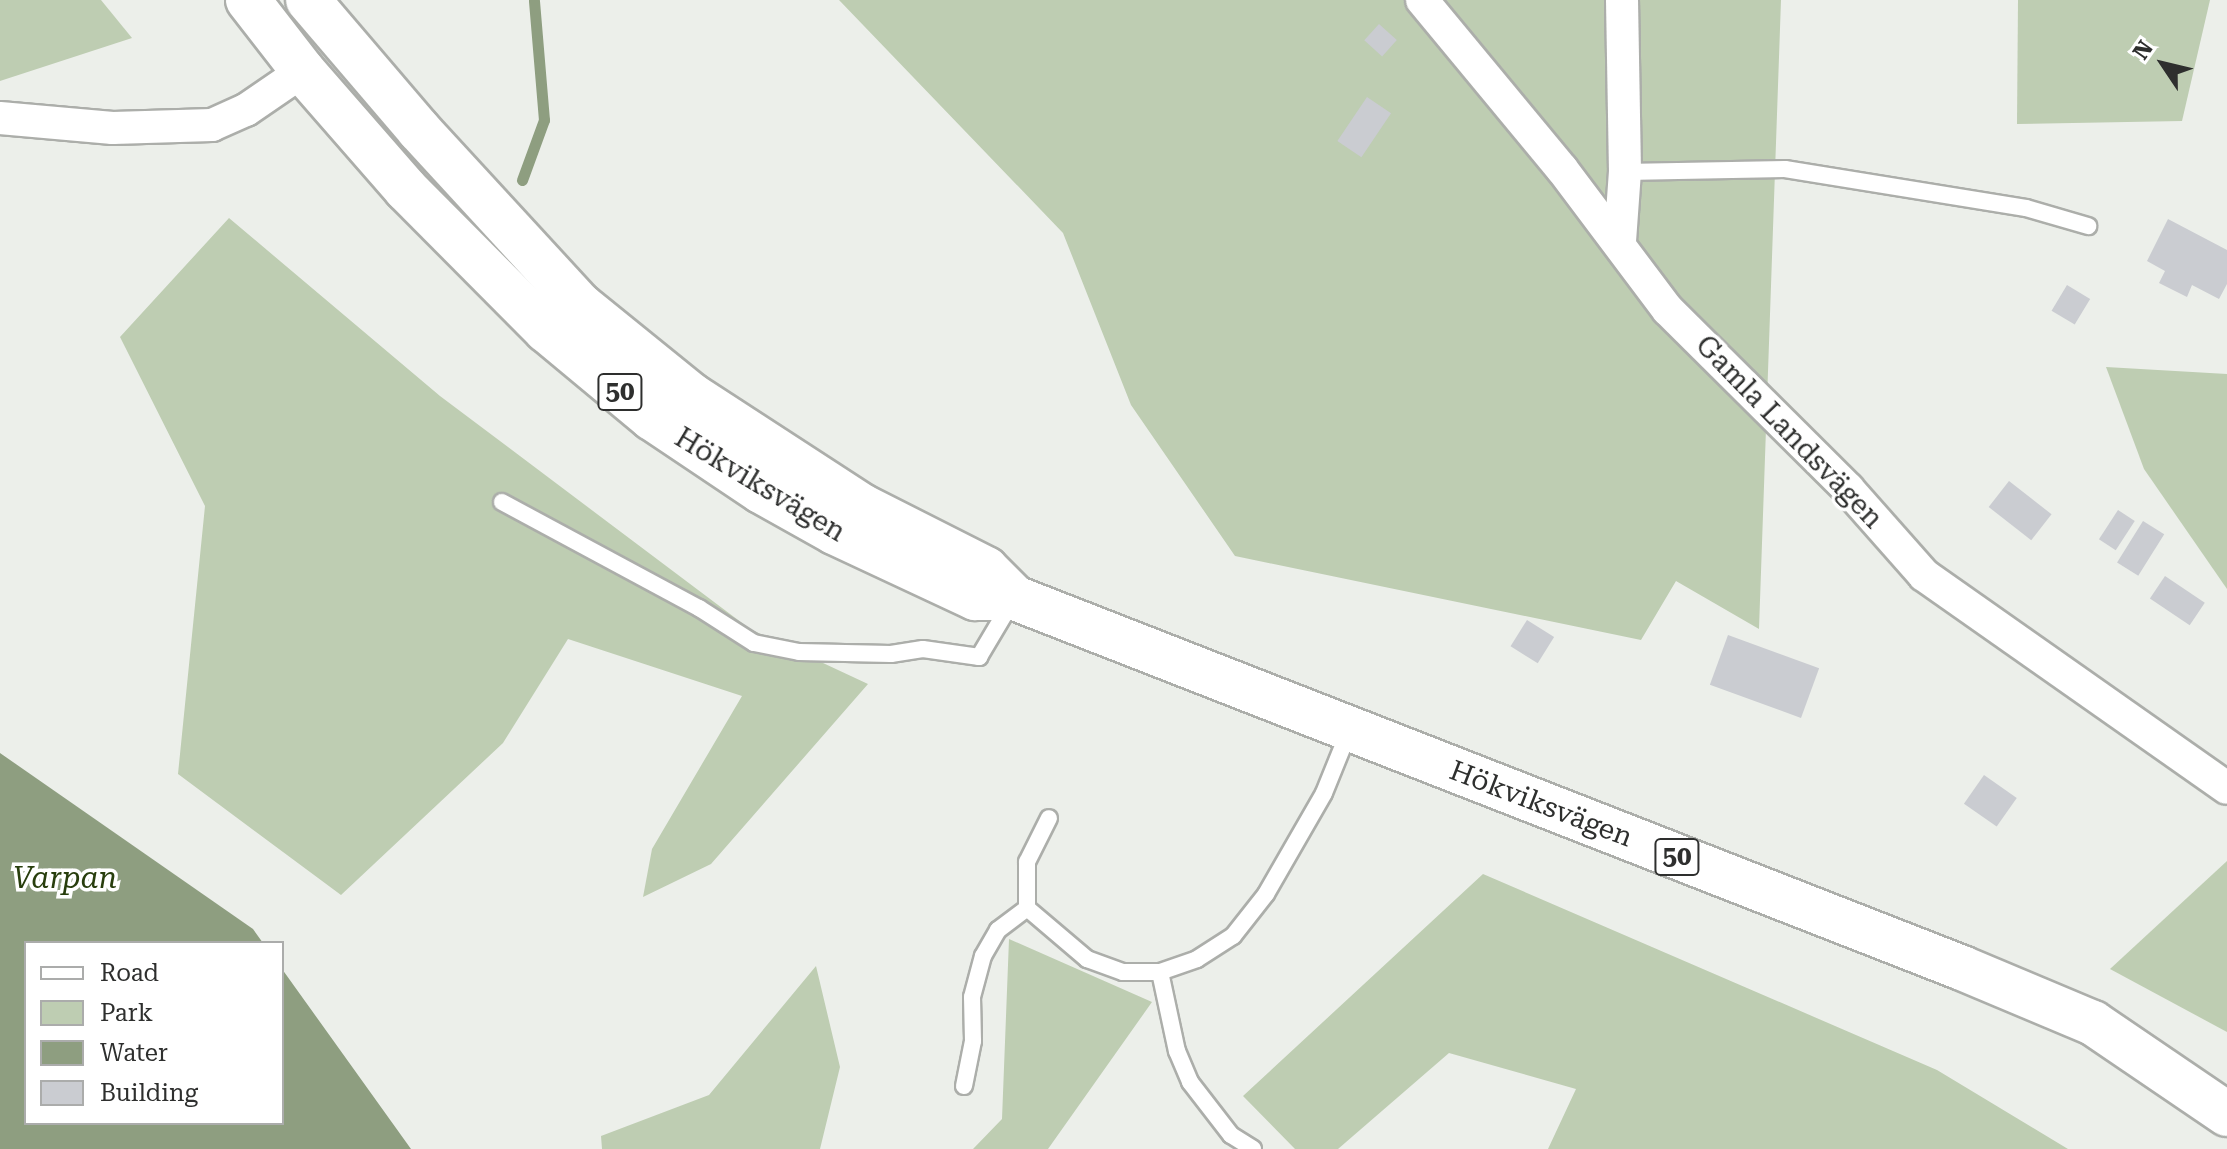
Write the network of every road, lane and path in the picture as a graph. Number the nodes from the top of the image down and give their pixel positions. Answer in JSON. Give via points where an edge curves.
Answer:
{"nodes":[{"id":1,"x":248,"y":0,"type":"edge"},
{"id":2,"x":308,"y":0,"type":"edge"},
{"id":3,"x":1422,"y":0,"type":"edge"},
{"id":4,"x":1622,"y":0,"type":"edge"},
{"id":5,"x":340,"y":39,"type":"junction"},
{"id":6,"x":303,"y":71,"type":"junction"},
{"id":7,"x":0,"y":118,"type":"edge"},
{"id":8,"x":1625,"y":172,"type":"junction"},
{"id":9,"x":2088,"y":226,"type":"dead end"},
{"id":10,"x":1620,"y":241,"type":"junction"},
{"id":11,"x":502,"y":502,"type":"dead end"},
{"id":12,"x":1015,"y":598,"type":"junction"},
{"id":13,"x":1350,"y":729,"type":"junction"},
{"id":14,"x":2227,"y":788,"type":"edge"},
{"id":15,"x":1049,"y":818,"type":"dead end"},
{"id":16,"x":1027,"y":908,"type":"junction"},
{"id":17,"x":1160,"y":972,"type":"junction"},
{"id":18,"x":964,"y":1086,"type":"dead end"},
{"id":19,"x":2227,"y":1114,"type":"edge"},
{"id":20,"x":1253,"y":1149,"type":"edge"}],
"edges":[{"from":1,"to":6,"type":"main road","number":"50"},
{"from":2,"to":5,"type":"main road","number":"50"},
{"from":3,"to":10,"type":"street","name":"Gamla Landsvägen"},
{"from":4,"to":8,"type":"street"},
{"from":5,"to":6,"type":"main road"},
{"from":5,"to":12,"type":"main road","name":"Hökviksvägen","number":"50","via":[[580,305],[691,395],[862,506],[986,569]]},
{"from":6,"to":7,"type":"street","via":[[246,110],[212,125],[113,128]]},
{"from":6,"to":12,"type":"main road","name":"Hökviksvägen","number":"50","via":[[489,274],[546,330],[652,418],[846,538],[975,598]]},
{"from":8,"to":9,"type":"lane","via":[[1785,169],[2026,208]]},
{"from":8,"to":10,"type":"street"},
{"from":10,"to":14,"type":"street","name":"Gamla Landsvägen","via":[[1668,310],[1848,489],[1924,575]]},
{"from":11,"to":12,"type":"lane","via":[[754,643],[799,652],[891,654],[923,649],[979,657]]},
{"from":12,"to":13,"type":"main road","name":"Hökviksvägen","number":"50"},
{"from":13,"to":17,"type":"lane","via":[[1324,793],[1266,894],[1233,936],[1197,959]]},
{"from":13,"to":19,"type":"main road","name":"Hökviksvägen","number":"50","via":[[2093,1023]]},
{"from":15,"to":16,"type":"lane","via":[[1027,862]]},
{"from":16,"to":17,"type":"lane","via":[[1087,959],[1123,972]]},
{"from":16,"to":18,"type":"lane","via":[[998,930],[983,956],[972,997],[973,1041]]},
{"from":17,"to":20,"type":"lane","via":[[1177,1051],[1190,1082],[1231,1135]]}]}
